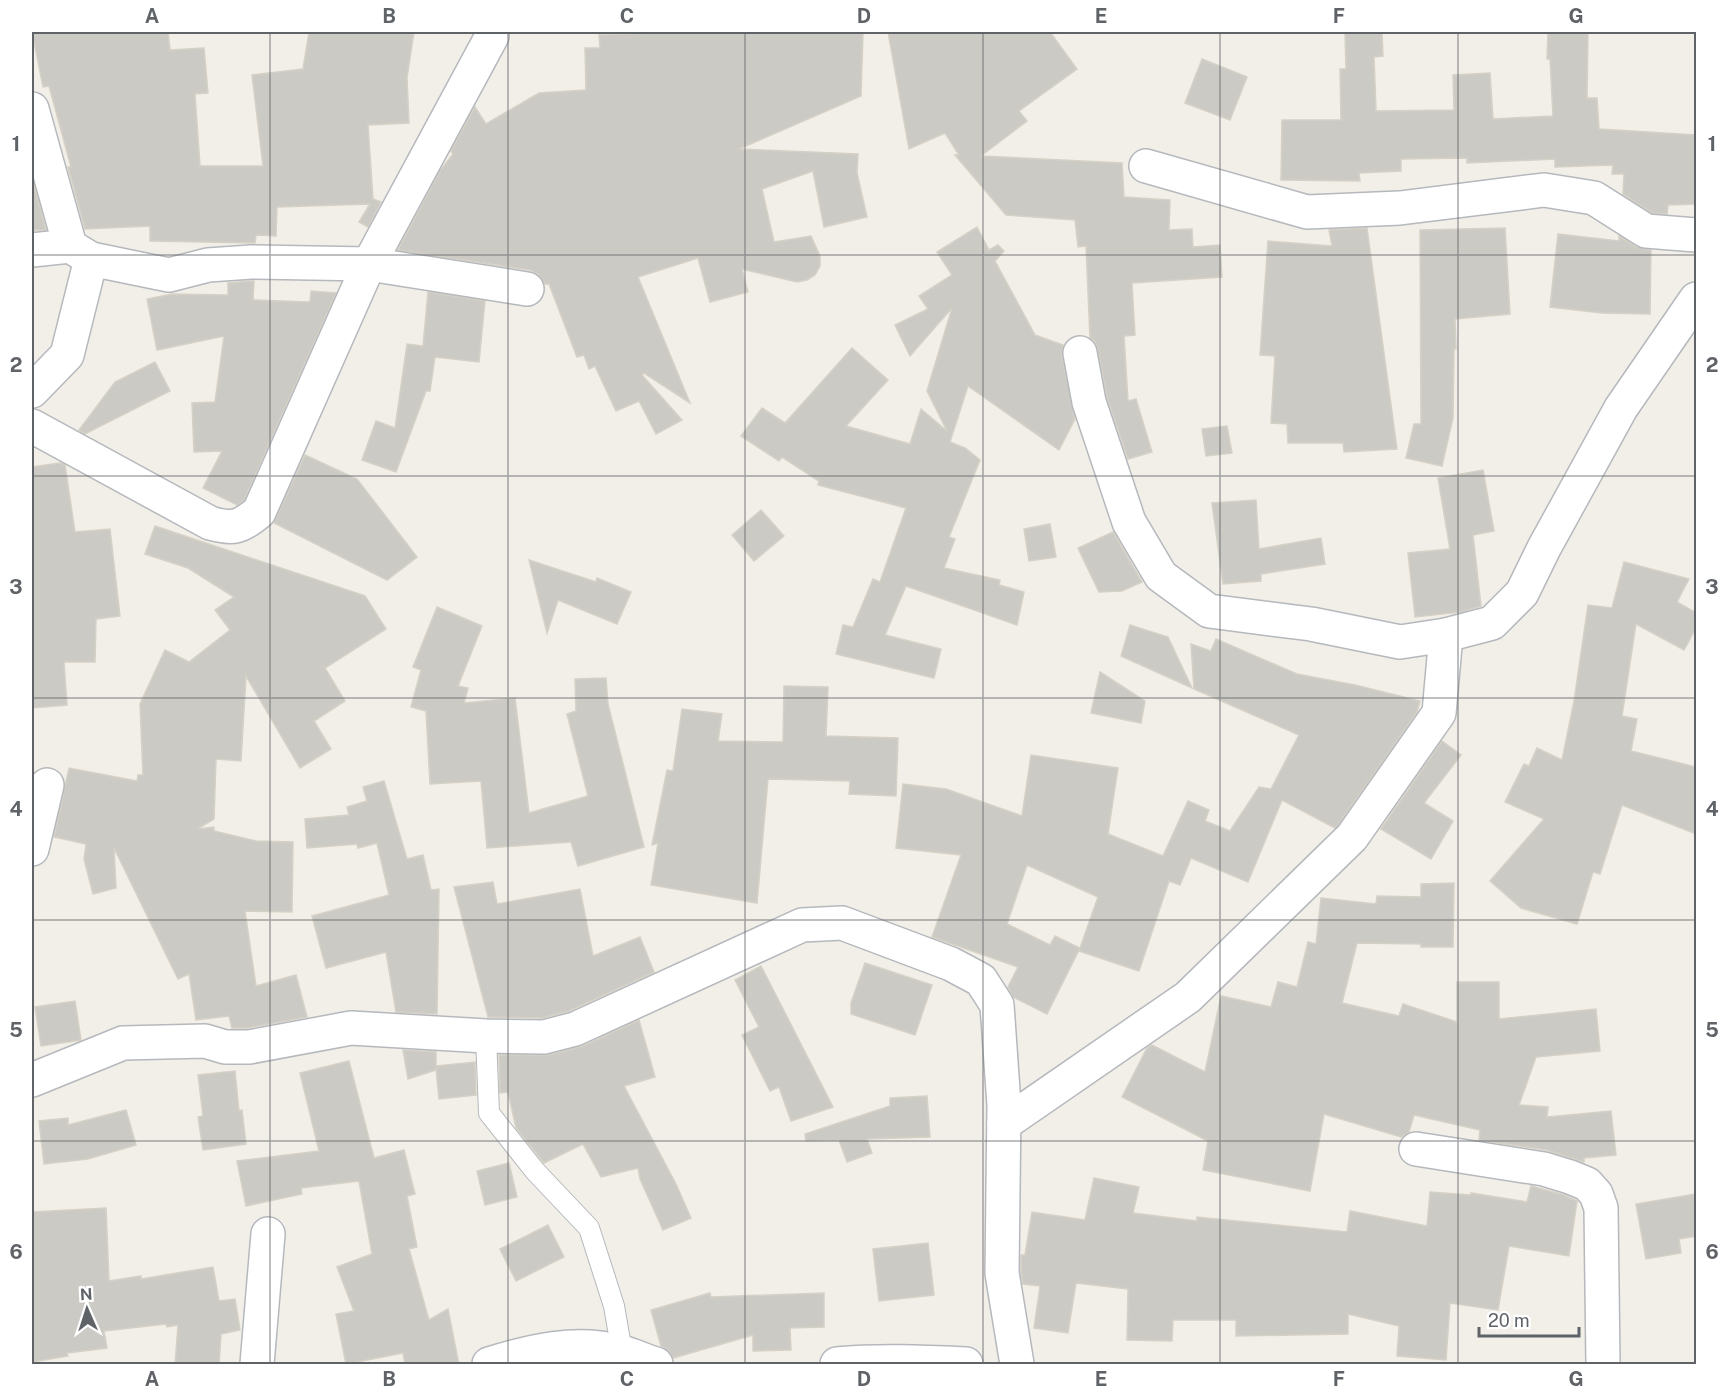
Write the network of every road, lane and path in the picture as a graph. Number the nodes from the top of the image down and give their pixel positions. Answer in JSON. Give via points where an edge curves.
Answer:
{"nodes":[{"id":1,"x":490,"y":33,"type":"edge"},
{"id":2,"x":32,"y":109,"type":"edge"},
{"id":3,"x":1146,"y":166,"type":"dead end"},
{"id":4,"x":1696,"y":235,"type":"edge"},
{"id":5,"x":32,"y":250,"type":"edge"},
{"id":6,"x":81,"y":253,"type":"junction"},
{"id":7,"x":369,"y":264,"type":"junction"},
{"id":8,"x":527,"y":289,"type":"dead end"},
{"id":9,"x":1696,"y":299,"type":"edge"},
{"id":10,"x":1080,"y":353,"type":"dead end"},
{"id":11,"x":32,"y":391,"type":"edge"},
{"id":12,"x":32,"y":426,"type":"edge"},
{"id":13,"x":1446,"y":635,"type":"junction"},
{"id":14,"x":47,"y":785,"type":"dead end"},
{"id":15,"x":32,"y":849,"type":"edge"},
{"id":16,"x":486,"y":1036,"type":"junction"},
{"id":17,"x":32,"y":1080,"type":"edge"},
{"id":18,"x":1004,"y":1124,"type":"junction"},
{"id":19,"x":1416,"y":1149,"type":"dead end"},
{"id":20,"x":268,"y":1234,"type":"dead end"},
{"id":21,"x":622,"y":1352,"type":"junction"},
{"id":22,"x":257,"y":1365,"type":"edge"},
{"id":23,"x":489,"y":1365,"type":"edge"},
{"id":24,"x":656,"y":1365,"type":"edge"},
{"id":25,"x":837,"y":1365,"type":"edge"},
{"id":26,"x":966,"y":1365,"type":"edge"},
{"id":27,"x":1017,"y":1365,"type":"edge"},
{"id":28,"x":1603,"y":1365,"type":"edge"}],
"edges":[{"from":1,"to":7,"type":"street"},
{"from":2,"to":6,"type":"street"},
{"from":3,"to":4,"type":"street","via":[[1307,212],[1400,208],[1544,190],[1594,198],[1646,231]]},
{"from":5,"to":6,"type":"street"},
{"from":6,"to":7,"type":"street","via":[[169,275],[208,265],[250,262]]},
{"from":6,"to":11,"type":"street","via":[[67,355]]},
{"from":7,"to":8,"type":"street"},
{"from":7,"to":12,"type":"street","via":[[259,512],[245,523],[230,528],[210,523]]},
{"from":9,"to":13,"type":"street","via":[[1622,408],[1522,593],[1492,623]]},
{"from":10,"to":13,"type":"street","via":[[1089,402],[1129,522],[1161,576],[1209,611],[1311,624],[1400,642]]},
{"from":13,"to":18,"type":"street","via":[[1439,713],[1352,837],[1188,997]]},
{"from":14,"to":15,"type":"street"},
{"from":16,"to":17,"type":"street","via":[[351,1028],[249,1047],[225,1047],[205,1041],[123,1043]]},
{"from":16,"to":18,"type":"street","via":[[544,1037],[575,1029],[802,926],[842,923],[951,964],[981,980],[997,1005]]},
{"from":16,"to":21,"type":"lane","via":[[489,1113],[535,1171],[589,1228],[614,1306]]},
{"from":18,"to":27,"type":"street","via":[[1002,1273]]},
{"from":19,"to":28,"type":"street","via":[[1544,1169],[1587,1184],[1596,1194],[1601,1208]]},
{"from":20,"to":22,"type":"street"},
{"from":21,"to":23,"type":"street","via":[[564,1347],[524,1353]]},
{"from":21,"to":24,"type":"street"},
{"from":25,"to":26,"type":"street"}]}
